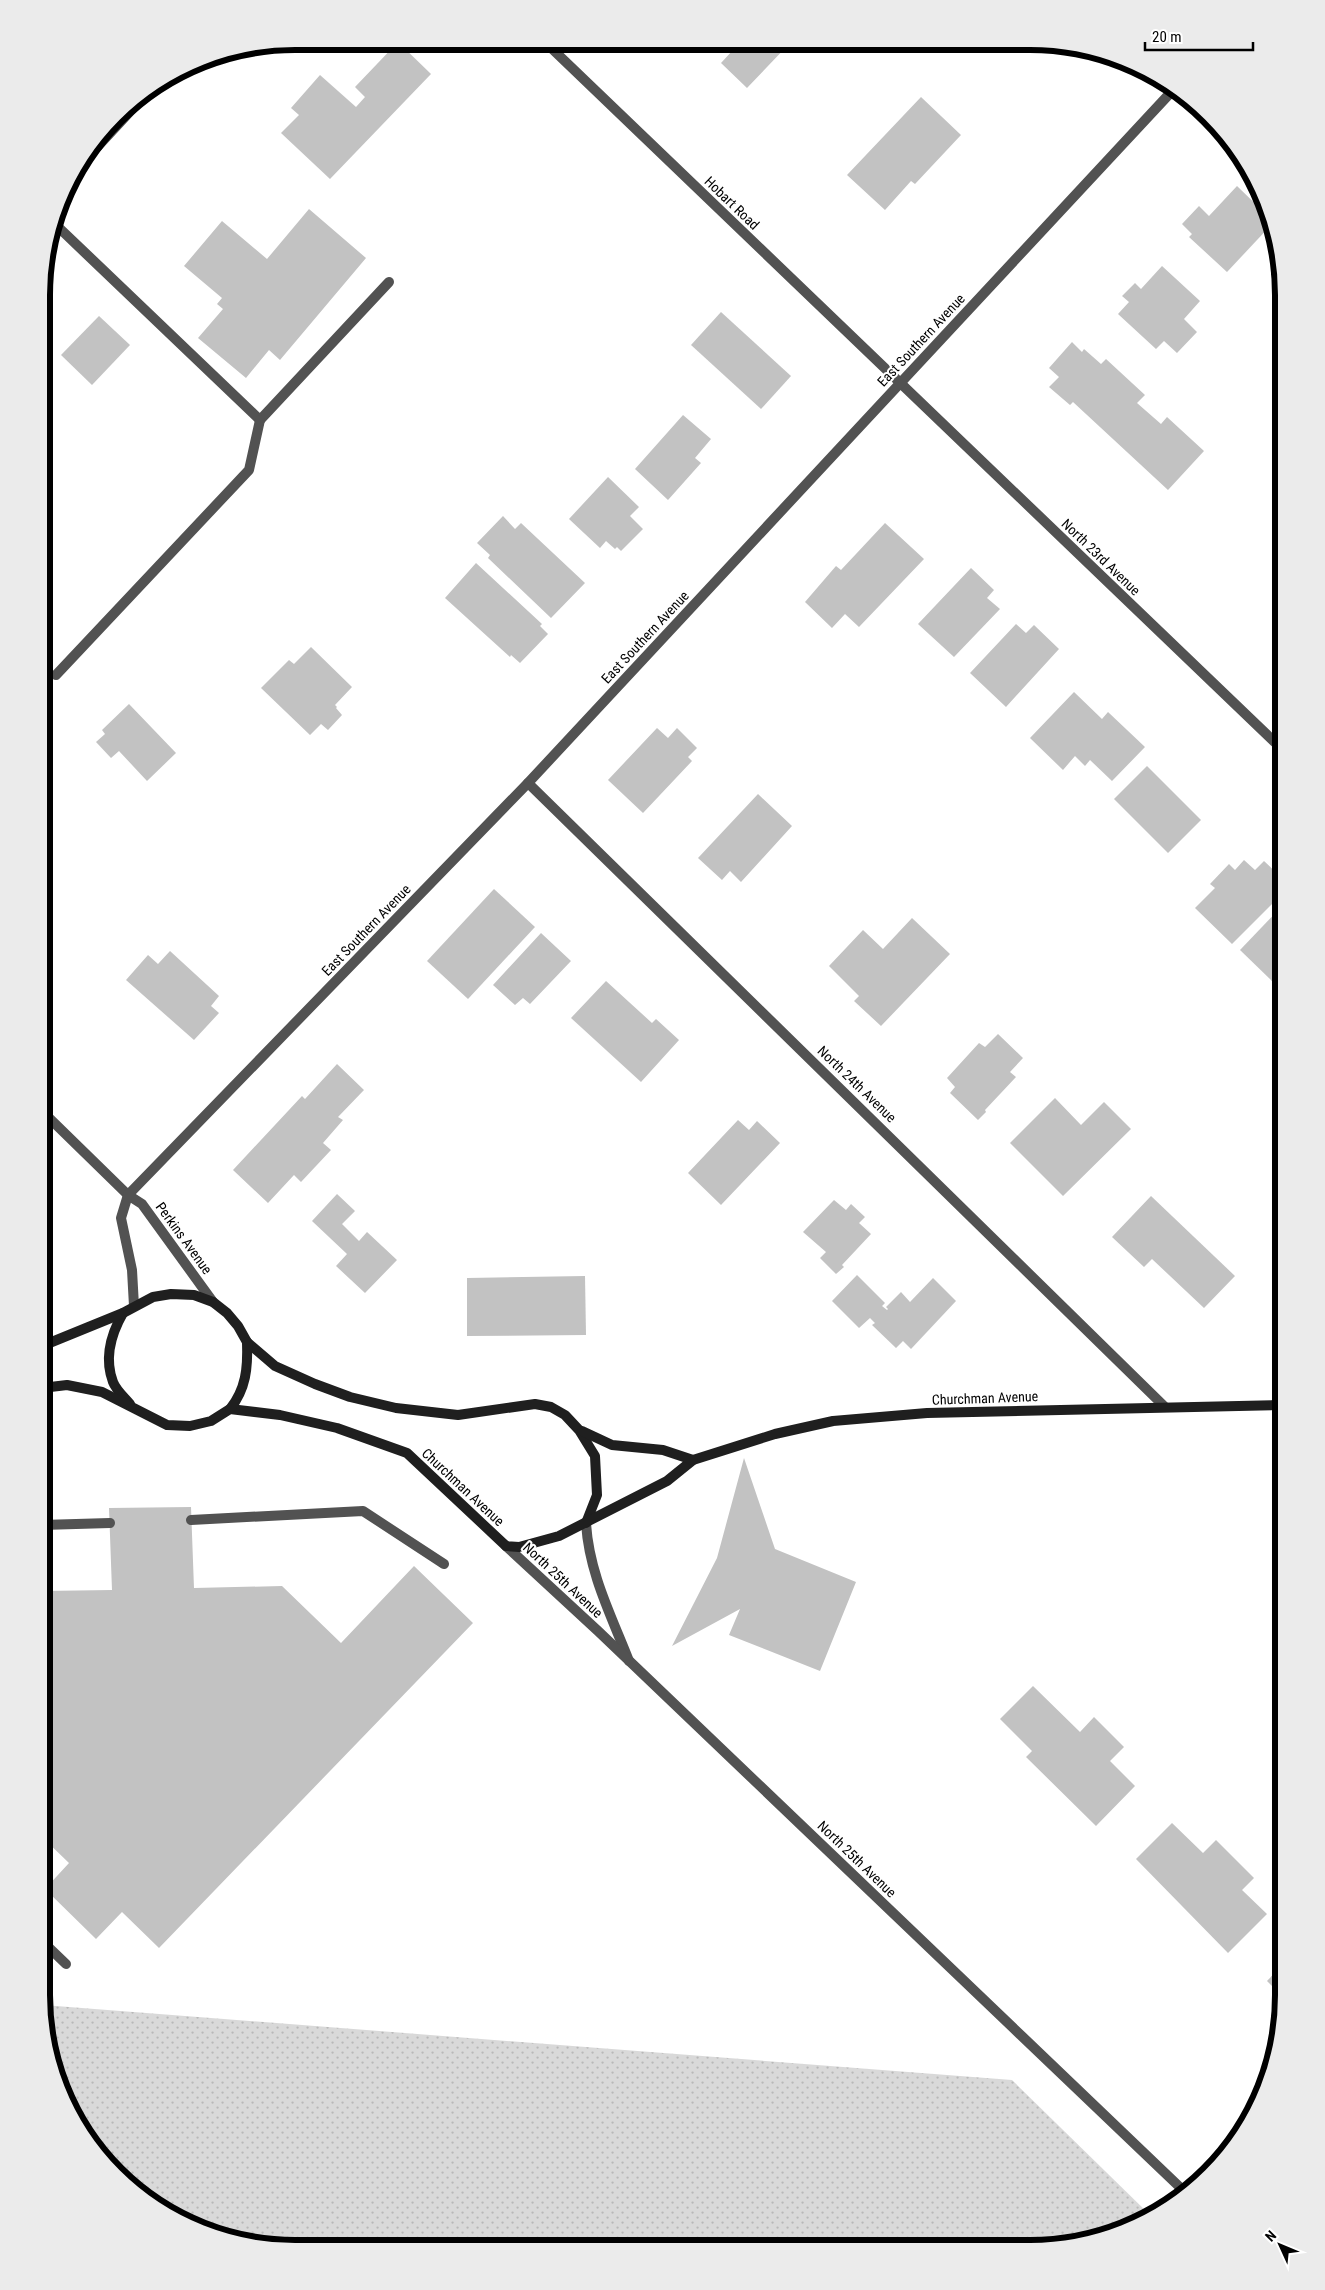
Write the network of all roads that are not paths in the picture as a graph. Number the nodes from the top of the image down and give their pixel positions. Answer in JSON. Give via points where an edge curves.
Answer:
{"nodes":[{"id":1,"x":553,"y":50,"type":"edge"},
{"id":2,"x":1170,"y":94,"type":"edge"},
{"id":3,"x":59,"y":228,"type":"edge"},
{"id":4,"x":389,"y":282,"type":"dead end"},
{"id":5,"x":900,"y":383,"type":"junction"},
{"id":6,"x":260,"y":420,"type":"junction"},
{"id":7,"x":56,"y":675,"type":"dead end"},
{"id":8,"x":1275,"y":742,"type":"edge"},
{"id":9,"x":528,"y":783,"type":"junction"},
{"id":10,"x":50,"y":1119,"type":"edge"},
{"id":11,"x":128,"y":1195,"type":"junction"},
{"id":12,"x":213,"y":1302,"type":"junction"},
{"id":13,"x":134,"y":1306,"type":"junction"},
{"id":14,"x":123,"y":1313,"type":"junction"},
{"id":15,"x":246,"y":1342,"type":"junction"},
{"id":16,"x":50,"y":1343,"type":"edge"},
{"id":17,"x":50,"y":1387,"type":"edge"},
{"id":18,"x":130,"y":1405,"type":"junction"},
{"id":19,"x":1275,"y":1405,"type":"edge"},
{"id":20,"x":1165,"y":1406,"type":"junction"},
{"id":21,"x":230,"y":1409,"type":"junction"},
{"id":22,"x":579,"y":1430,"type":"junction"},
{"id":23,"x":693,"y":1460,"type":"junction"},
{"id":24,"x":191,"y":1520,"type":"dead end"},
{"id":25,"x":110,"y":1522,"type":"dead end"},
{"id":26,"x":586,"y":1523,"type":"junction"},
{"id":27,"x":50,"y":1525,"type":"edge"},
{"id":28,"x":506,"y":1546,"type":"junction"},
{"id":29,"x":444,"y":1564,"type":"dead end"},
{"id":30,"x":630,"y":1662,"type":"junction"},
{"id":31,"x":50,"y":1949,"type":"edge"},
{"id":32,"x":66,"y":1964,"type":"dead end"},
{"id":33,"x":1181,"y":2188,"type":"edge"}],
"edges":[{"from":1,"to":5,"type":"street","name":"Hobart Road"},
{"from":2,"to":5,"type":"street","name":"East Southern Avenue"},
{"from":3,"to":6,"type":"street"},
{"from":4,"to":6,"type":"street"},
{"from":5,"to":8,"type":"street","name":"North 23rd Avenue"},
{"from":5,"to":9,"type":"street","name":"East Southern Avenue"},
{"from":6,"to":7,"type":"street","via":[[249,470]]},
{"from":9,"to":11,"type":"street","name":"East Southern Avenue"},
{"from":9,"to":20,"type":"street","name":"North 24th Avenue"},
{"from":10,"to":11,"type":"street","name":"Perkins Avenue"},
{"from":11,"to":12,"type":"street","name":"Perkins Avenue","via":[[142,1204]]},
{"from":11,"to":13,"type":"street","via":[[121,1218],[132,1270]]},
{"from":12,"to":13,"type":"main road","via":[[194,1295],[171,1294],[153,1297]]},
{"from":12,"to":15,"type":"main road","via":[[232,1320]]},
{"from":13,"to":14,"type":"main road"},
{"from":14,"to":16,"type":"main road"},
{"from":14,"to":18,"type":"main road","via":[[111,1340],[108,1361],[113,1383]]},
{"from":15,"to":21,"type":"main road","via":[[245,1378],[240,1396]]},
{"from":15,"to":22,"type":"main road","via":[[276,1366],[350,1396],[396,1408],[458,1415],[536,1404],[565,1414]]},
{"from":17,"to":18,"type":"main road","via":[[67,1385],[102,1392]]},
{"from":18,"to":21,"type":"main road","via":[[167,1425],[211,1421]]},
{"from":19,"to":20,"type":"main road","name":"Churchman Avenue"},
{"from":20,"to":23,"type":"main road","name":"Churchman Avenue","via":[[928,1413],[833,1421],[775,1434]]},
{"from":21,"to":28,"type":"main road","name":"Churchman Avenue","via":[[280,1415],[337,1428],[407,1453]]},
{"from":22,"to":23,"type":"main road","via":[[612,1445],[662,1450]]},
{"from":22,"to":26,"type":"main road","via":[[595,1456],[597,1476],[596,1495]]},
{"from":23,"to":26,"type":"main road","name":"Churchman Avenue","via":[[667,1481]]},
{"from":24,"to":29,"type":"street","via":[[363,1511]]},
{"from":25,"to":27,"type":"street"},
{"from":26,"to":28,"type":"main road","name":"Churchman Avenue","via":[[536,1543]]},
{"from":26,"to":30,"type":"street","via":[[596,1580]]},
{"from":28,"to":30,"type":"street","name":"North 25th Avenue"},
{"from":30,"to":33,"type":"street","name":"North 25th Avenue"},
{"from":31,"to":32,"type":"street"}]}
